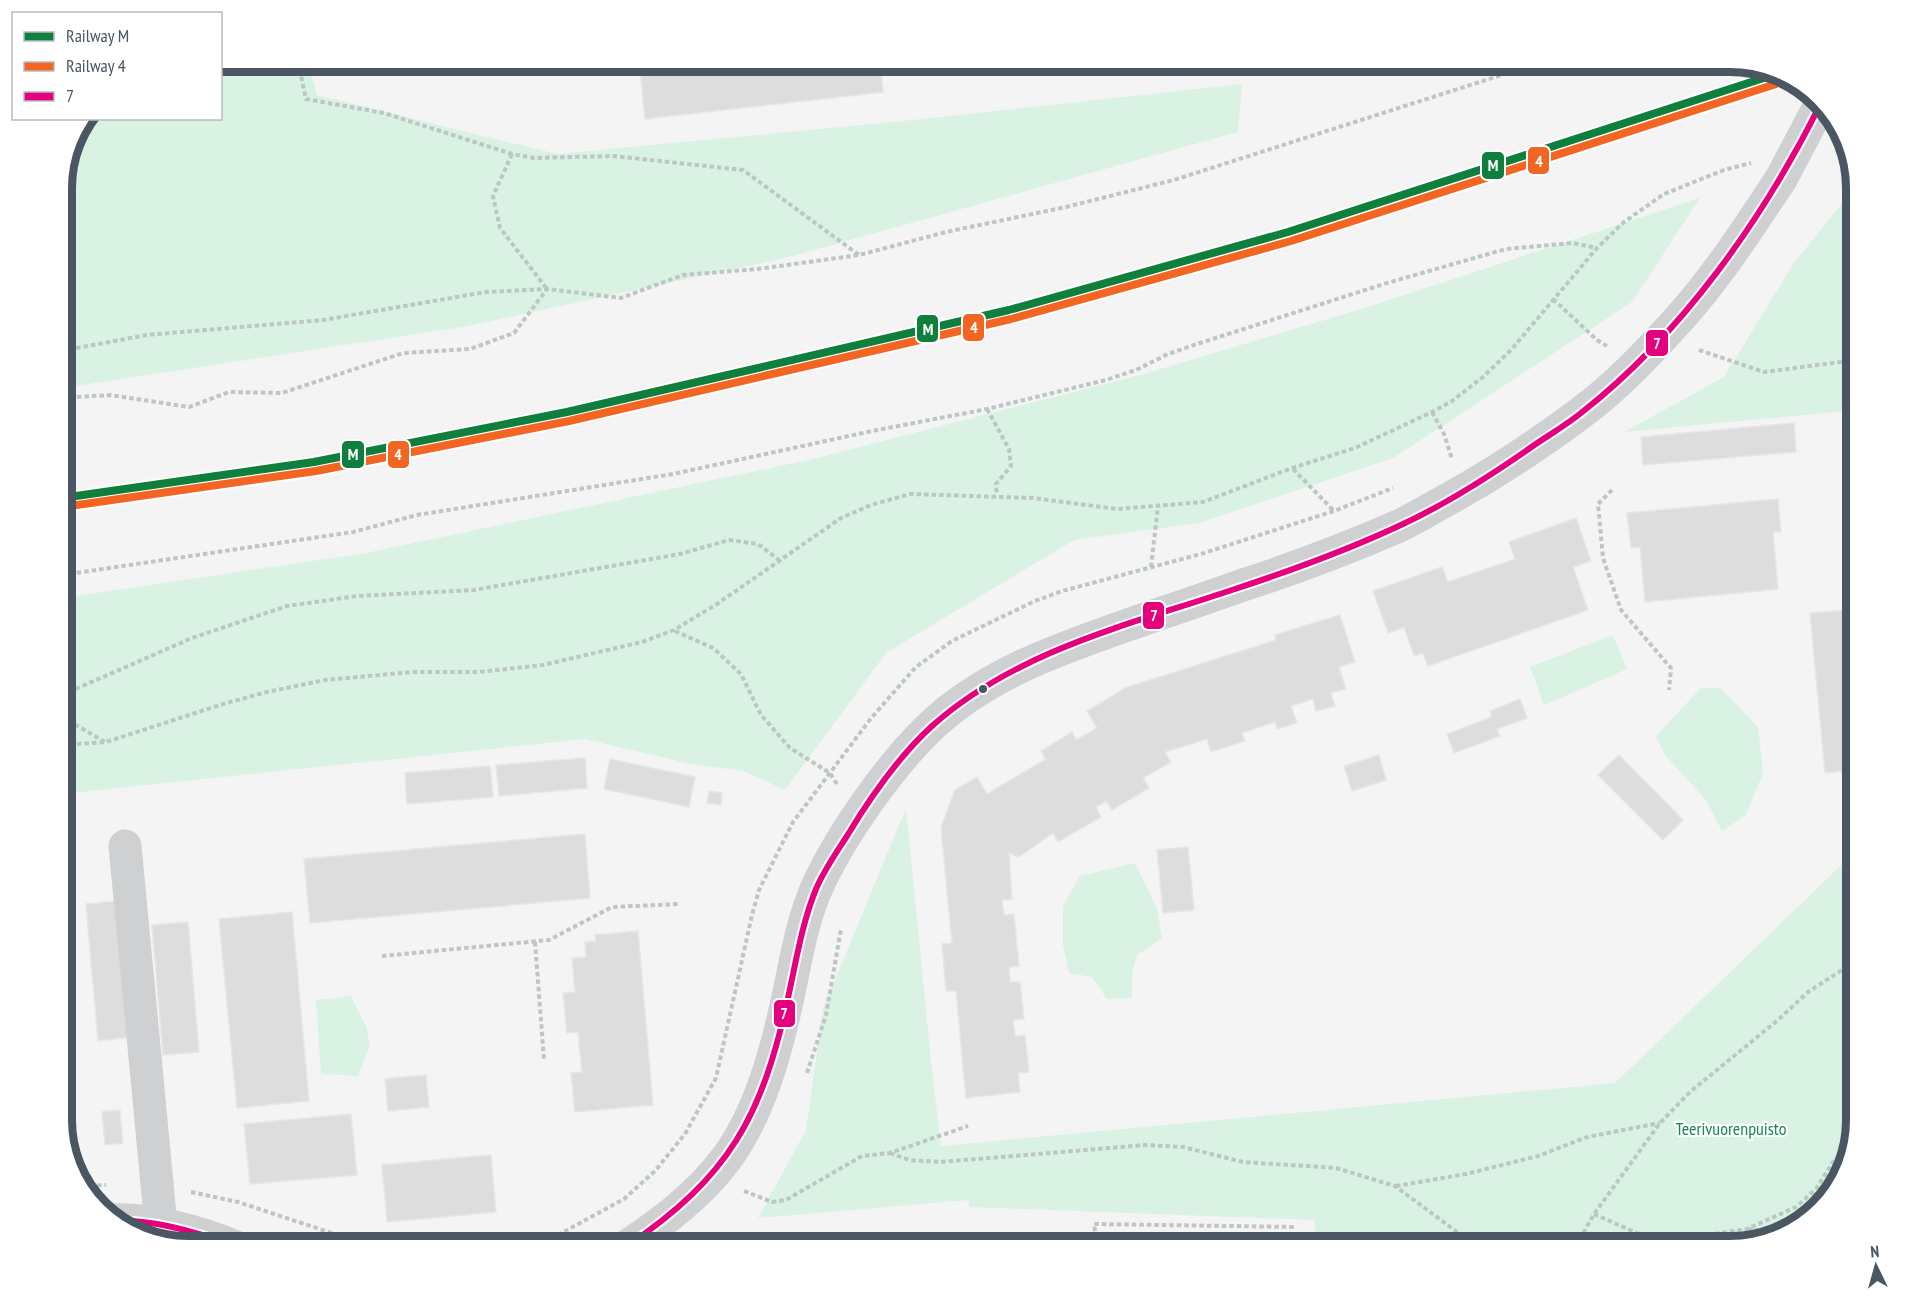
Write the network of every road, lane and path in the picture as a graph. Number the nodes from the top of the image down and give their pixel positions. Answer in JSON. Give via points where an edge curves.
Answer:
{"nodes":[{"id":1,"x":300,"y":72,"type":"edge"},
{"id":2,"x":1511,"y":72,"type":"edge"},
{"id":3,"x":1816,"y":111,"type":"edge"},
{"id":4,"x":512,"y":153,"type":"junction"},
{"id":5,"x":1769,"y":170,"type":"junction"},
{"id":6,"x":1597,"y":248,"type":"junction"},
{"id":7,"x":859,"y":255,"type":"junction"},
{"id":8,"x":547,"y":289,"type":"junction"},
{"id":9,"x":1553,"y":299,"type":"junction"},
{"id":10,"x":72,"y":350,"type":"edge"},
{"id":11,"x":1700,"y":350,"type":"dead end"},
{"id":12,"x":1601,"y":353,"type":"dead end"},
{"id":13,"x":1846,"y":361,"type":"edge"},
{"id":14,"x":72,"y":397,"type":"edge"},
{"id":15,"x":987,"y":409,"type":"junction"},
{"id":16,"x":1432,"y":412,"type":"junction"},
{"id":17,"x":1453,"y":464,"type":"dead end"},
{"id":18,"x":1292,"y":468,"type":"junction"},
{"id":19,"x":1399,"y":485,"type":"dead end"},
{"id":20,"x":1612,"y":490,"type":"dead end"},
{"id":21,"x":997,"y":495,"type":"junction"},
{"id":22,"x":1158,"y":506,"type":"junction"},
{"id":23,"x":1334,"y":511,"type":"junction"},
{"id":24,"x":779,"y":560,"type":"junction"},
{"id":25,"x":1151,"y":568,"type":"junction"},
{"id":26,"x":72,"y":574,"type":"edge"},
{"id":27,"x":674,"y":630,"type":"junction"},
{"id":28,"x":1670,"y":690,"type":"dead end"},
{"id":29,"x":72,"y":691,"type":"edge"},
{"id":30,"x":72,"y":723,"type":"edge"},
{"id":31,"x":106,"y":742,"type":"junction"},
{"id":32,"x":72,"y":744,"type":"edge"},
{"id":33,"x":830,"y":773,"type":"junction"},
{"id":34,"x":125,"y":846,"type":"dead end"},
{"id":35,"x":679,"y":904,"type":"dead end"},
{"id":36,"x":841,"y":928,"type":"dead end"},
{"id":37,"x":535,"y":942,"type":"junction"},
{"id":38,"x":382,"y":956,"type":"dead end"},
{"id":39,"x":1846,"y":969,"type":"edge"},
{"id":40,"x":544,"y":1060,"type":"dead end"},
{"id":41,"x":805,"y":1078,"type":"dead end"},
{"id":42,"x":1660,"y":1123,"type":"junction"},
{"id":43,"x":968,"y":1126,"type":"dead end"},
{"id":44,"x":890,"y":1153,"type":"junction"},
{"id":45,"x":1839,"y":1159,"type":"edge"},
{"id":46,"x":747,"y":1180,"type":"dead end"},
{"id":47,"x":1395,"y":1186,"type":"junction"},
{"id":48,"x":1594,"y":1214,"type":"junction"},
{"id":49,"x":135,"y":1223,"type":"edge"},
{"id":50,"x":161,"y":1226,"type":"junction"},
{"id":51,"x":1296,"y":1227,"type":"dead end"},
{"id":52,"x":1747,"y":1229,"type":"junction"},
{"id":53,"x":1763,"y":1231,"type":"edge"},
{"id":54,"x":558,"y":1235,"type":"joint"},
{"id":55,"x":206,"y":1236,"type":"edge"},
{"id":56,"x":554,"y":1236,"type":"edge"},
{"id":57,"x":642,"y":1236,"type":"edge"},
{"id":58,"x":1096,"y":1236,"type":"edge"},
{"id":59,"x":1462,"y":1236,"type":"edge"},
{"id":60,"x":1582,"y":1236,"type":"edge"},
{"id":61,"x":1644,"y":1236,"type":"edge"},
{"id":62,"x":1699,"y":1236,"type":"edge"}],
"edges":[{"from":1,"to":4,"type":"path","via":[[306,99],[384,113]]},
{"from":2,"to":7,"type":"path","via":[[1174,180]]},
{"from":3,"to":5,"type":"street","bridge":true},
{"from":4,"to":7,"type":"path","via":[[534,159],[613,156],[743,170]]},
{"from":4,"to":8,"type":"path","via":[[493,196],[500,228]]},
{"from":5,"to":6,"type":"path","via":[[1724,170],[1664,195],[1624,222]]},
{"from":5,"to":57,"type":"street","via":[[1728,256],[1691,304],[1584,411],[1503,467],[1393,528],[1292,569],[1036,659],[952,707],[927,730],[858,817],[818,885],[796,952],[770,1068],[740,1136],[698,1190],[674,1214]]},
{"from":6,"to":9,"type":"path"},
{"from":6,"to":15,"type":"path","via":[[1572,243],[1506,249],[1200,343],[1106,380]]},
{"from":7,"to":8,"type":"path","via":[[683,275],[621,298]]},
{"from":8,"to":10,"type":"path","via":[[486,292],[323,320],[147,335]]},
{"from":8,"to":14,"type":"path","via":[[513,333],[470,349],[403,353],[282,393],[229,392],[189,406],[110,395]]},
{"from":9,"to":12,"type":"path","via":[[1597,340],[1609,346]]},
{"from":9,"to":16,"type":"path","via":[[1483,377]]},
{"from":11,"to":13,"type":"path","via":[[1764,372]]},
{"from":15,"to":21,"type":"path","via":[[1010,449],[1011,466],[996,484]]},
{"from":15,"to":26,"type":"path","via":[[673,474],[417,514],[353,532]]},
{"from":16,"to":17,"type":"path"},
{"from":16,"to":18,"type":"path","via":[[1355,448]]},
{"from":18,"to":22,"type":"path","via":[[1203,502]]},
{"from":18,"to":23,"type":"path"},
{"from":19,"to":23,"type":"path"},
{"from":20,"to":28,"type":"path","via":[[1598,504],[1603,558],[1621,610],[1671,668]]},
{"from":21,"to":22,"type":"path","via":[[1117,509]]},
{"from":21,"to":24,"type":"path","via":[[910,494],[871,505],[841,518]]},
{"from":22,"to":25,"type":"path"},
{"from":23,"to":25,"type":"path"},
{"from":24,"to":27,"type":"path"},
{"from":24,"to":29,"type":"path","via":[[758,544],[729,540],[680,554],[474,590],[357,596],[287,606],[192,638]]},
{"from":25,"to":33,"type":"path","via":[[1035,600],[952,641],[916,667]]},
{"from":27,"to":31,"type":"path","via":[[642,642],[543,665],[326,680],[223,704]]},
{"from":27,"to":33,"type":"path","via":[[713,648],[741,674],[762,716],[790,748]]},
{"from":30,"to":31,"type":"path"},
{"from":31,"to":32,"type":"path"},
{"from":33,"to":54,"type":"path","via":[[793,822],[759,890],[716,1078],[685,1134],[655,1171],[624,1200]]},
{"from":34,"to":50,"type":"street"},
{"from":35,"to":37,"type":"path","via":[[612,907],[549,940]]},
{"from":36,"to":41,"type":"path","via":[[826,1015]]},
{"from":37,"to":38,"type":"path"},
{"from":37,"to":40,"type":"path"},
{"from":39,"to":42,"type":"path","via":[[1808,992],[1690,1092]]},
{"from":42,"to":47,"type":"path","via":[[1587,1137],[1538,1156],[1466,1174]]},
{"from":42,"to":48,"type":"path"},
{"from":43,"to":44,"type":"path"},
{"from":44,"to":46,"type":"path","via":[[862,1156],[786,1200],[772,1202],[740,1190]]},
{"from":44,"to":47,"type":"path","via":[[909,1160],[941,1162],[1145,1145],[1183,1147],[1243,1162],[1336,1168]]},
{"from":45,"to":52,"type":"path","via":[[1796,1207]]},
{"from":47,"to":59,"type":"path"},
{"from":48,"to":60,"type":"path"},
{"from":48,"to":61,"type":"path"},
{"from":49,"to":50,"type":"street"},
{"from":50,"to":55,"type":"street"},
{"from":51,"to":58,"type":"path","via":[[1094,1224]]},
{"from":52,"to":53,"type":"path"},
{"from":52,"to":62,"type":"path"},
{"from":54,"to":56,"type":"path"}]}
